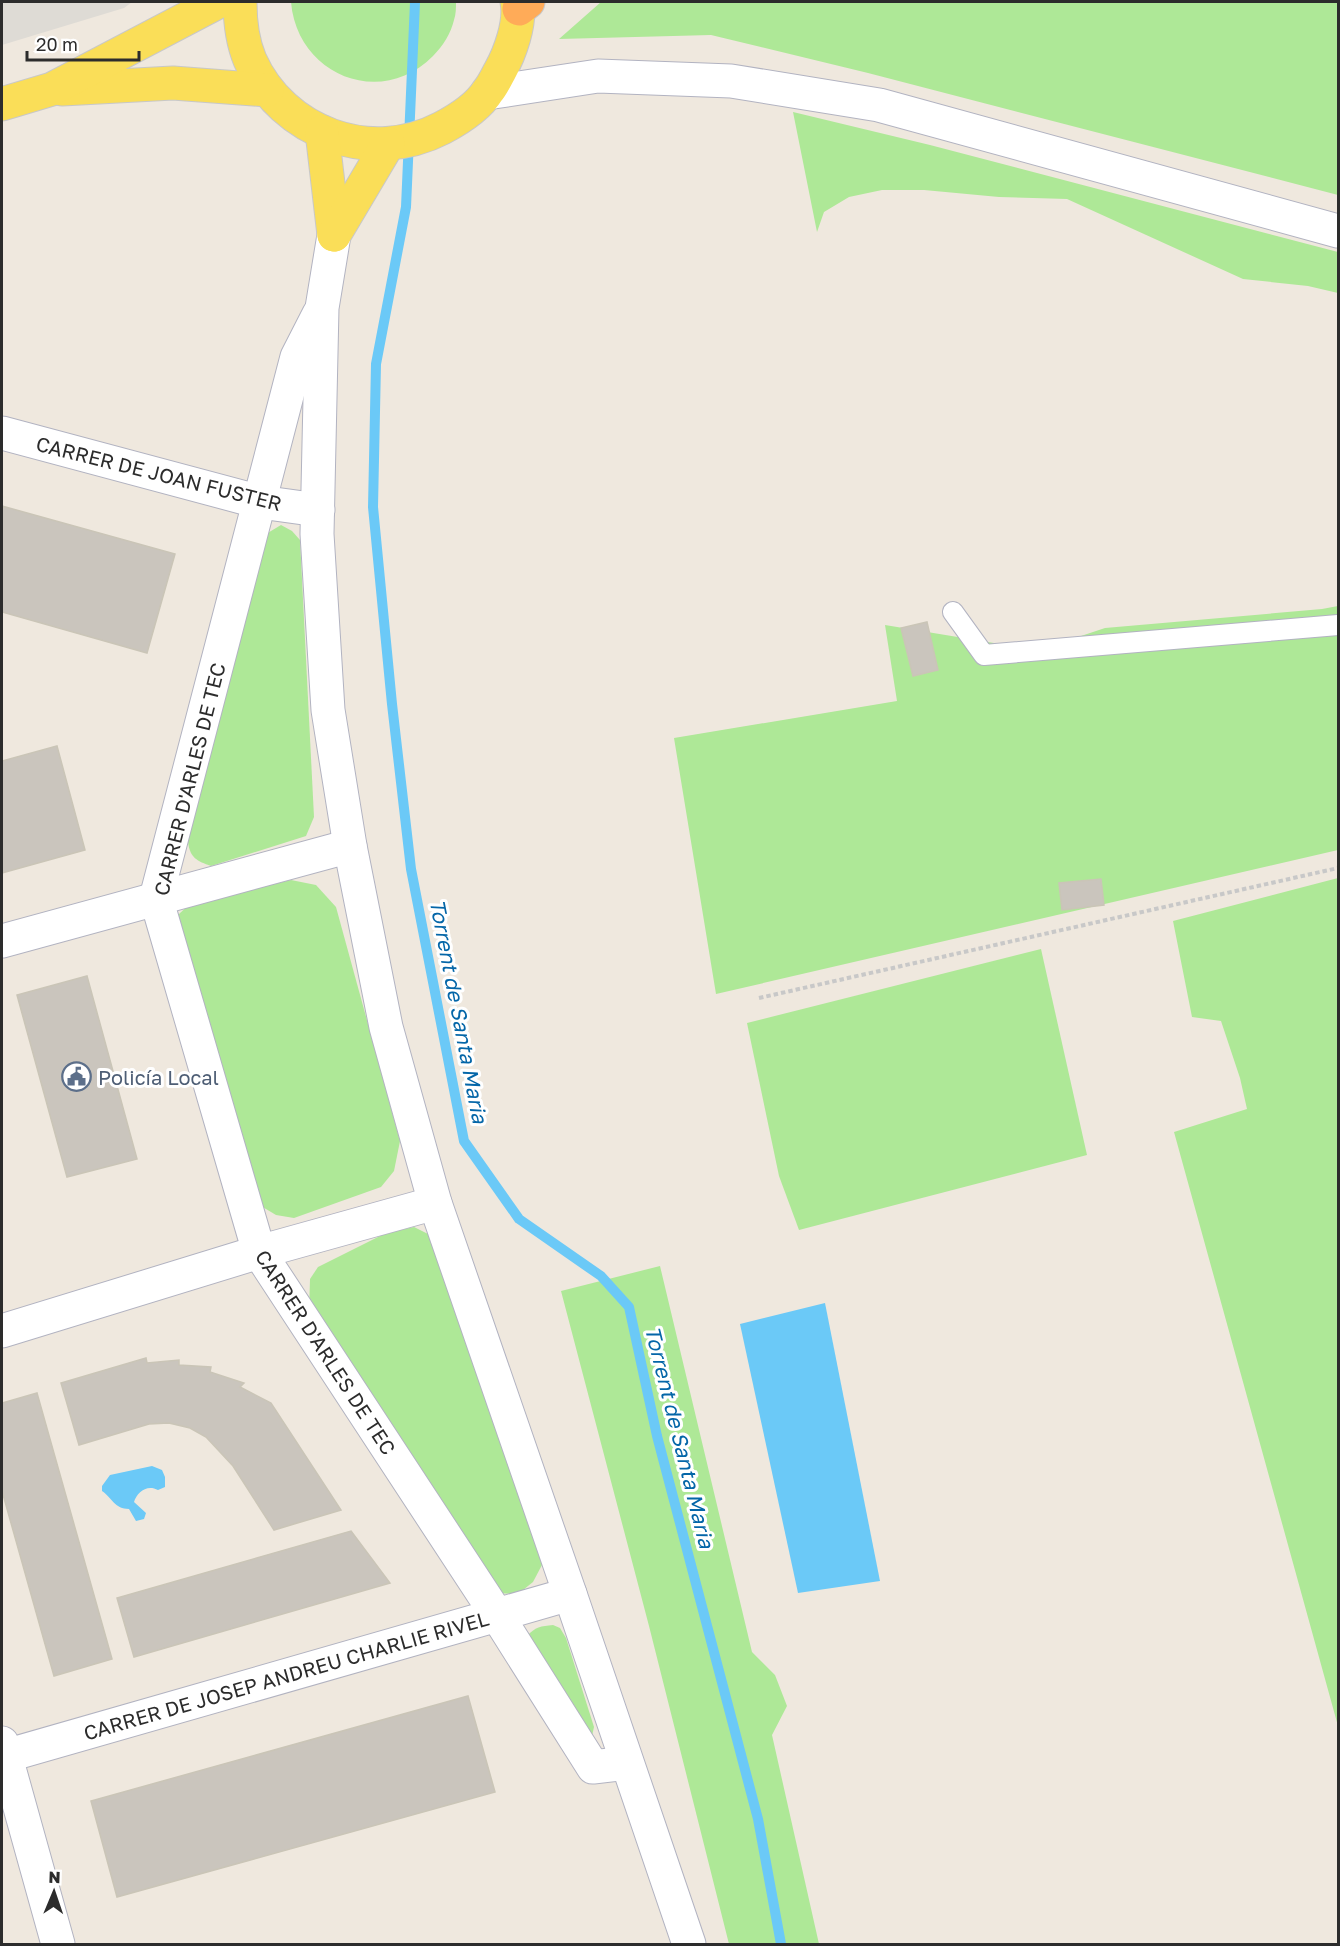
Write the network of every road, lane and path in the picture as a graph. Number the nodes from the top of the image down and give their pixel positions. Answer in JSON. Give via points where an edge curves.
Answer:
{"nodes":[{"id":1,"x":218,"y":2,"type":"edge"},
{"id":2,"x":240,"y":2,"type":"edge"},
{"id":3,"x":521,"y":4,"type":"edge"},
{"id":4,"x":52,"y":89,"type":"junction"},
{"id":5,"x":267,"y":90,"type":"junction"},
{"id":6,"x":487,"y":93,"type":"junction"},
{"id":7,"x":2,"y":104,"type":"edge"},
{"id":8,"x":322,"y":132,"type":"junction"},
{"id":9,"x":388,"y":144,"type":"junction"},
{"id":10,"x":1338,"y":231,"type":"edge"},
{"id":11,"x":334,"y":235,"type":"junction"},
{"id":12,"x":322,"y":308,"type":"junction"},
{"id":13,"x":2,"y":433,"type":"edge"},
{"id":14,"x":260,"y":502,"type":"junction"},
{"id":15,"x":318,"y":510,"type":"junction"},
{"id":16,"x":953,"y":612,"type":"dead end"},
{"id":17,"x":1338,"y":625,"type":"edge"},
{"id":18,"x":350,"y":846,"type":"junction"},
{"id":19,"x":1338,"y":868,"type":"edge"},
{"id":20,"x":156,"y":898,"type":"junction"},
{"id":21,"x":2,"y":941,"type":"edge"},
{"id":22,"x":759,"y":998,"type":"dead end"},
{"id":23,"x":435,"y":1203,"type":"junction"},
{"id":24,"x":259,"y":1252,"type":"junction"},
{"id":25,"x":2,"y":1331,"type":"edge"},
{"id":26,"x":570,"y":1594,"type":"junction"},
{"id":27,"x":497,"y":1615,"type":"junction"},
{"id":28,"x":3,"y":1752,"type":"edge"},
{"id":29,"x":627,"y":1763,"type":"junction"},
{"id":30,"x":58,"y":1944,"type":"edge"},
{"id":31,"x":689,"y":1944,"type":"edge"}],
"edges":[{"from":1,"to":4,"type":"main road"},
{"from":2,"to":5,"type":"main road","via":[[240,25],[250,59]]},
{"from":3,"to":6,"type":"main road","via":[[510,53]]},
{"from":4,"to":5,"type":"main road","via":[[173,83]]},
{"from":4,"to":7,"type":"main road"},
{"from":5,"to":8,"type":"main road","via":[[290,114]]},
{"from":6,"to":9,"type":"main road","via":[[460,119],[426,136]]},
{"from":6,"to":10,"type":"street","via":[[598,76],[731,81],[879,105]]},
{"from":8,"to":9,"type":"main road","via":[[352,142]]},
{"from":8,"to":11,"type":"main road"},
{"from":9,"to":11,"type":"main road"},
{"from":11,"to":12,"type":"street","name":"CARRER D'ARLES DE TEC"},
{"from":12,"to":14,"type":"street","name":"CARRER D'ARLES DE TEC","via":[[297,357]]},
{"from":12,"to":15,"type":"street","name":"CARRER D'ARLES DE TEC"},
{"from":13,"to":14,"type":"street","name":"CARRER DE JOAN FUSTER"},
{"from":14,"to":15,"type":"street","name":"CARRER DE JOAN FUSTER"},
{"from":14,"to":20,"type":"street","name":"CARRER D'ARLES DE TEC"},
{"from":15,"to":18,"type":"street","name":"CARRER D'ARLES DE TEC","via":[[328,710]]},
{"from":16,"to":17,"type":"lane","via":[[984,655]]},
{"from":18,"to":20,"type":"street"},
{"from":18,"to":23,"type":"street","name":"CARRER D'ARLES DE TEC","via":[[386,1027]]},
{"from":19,"to":22,"type":"path"},
{"from":20,"to":21,"type":"street"},
{"from":20,"to":24,"type":"street","name":"CARRER D'ARLES DE TEC"},
{"from":23,"to":24,"type":"street"},
{"from":23,"to":26,"type":"street","name":"CARRER D'ARLES DE TEC"},
{"from":24,"to":25,"type":"street"},
{"from":24,"to":27,"type":"street","name":"CARRER D'ARLES DE TEC"},
{"from":26,"to":27,"type":"street","name":"CARRER DE JOSEP ANDREU CHARLIE RIVEL"},
{"from":26,"to":29,"type":"street","name":"CARRER D'ARLES DE TEC"},
{"from":27,"to":28,"type":"street","name":"CARRER DE JOSEP ANDREU CHARLIE RIVEL"},
{"from":27,"to":29,"type":"street","name":"CARRER D'ARLES DE TEC","via":[[593,1767]]},
{"from":28,"to":30,"type":"street"},
{"from":29,"to":31,"type":"street","name":"CARRER D'ARLES DE TEC"}]}
